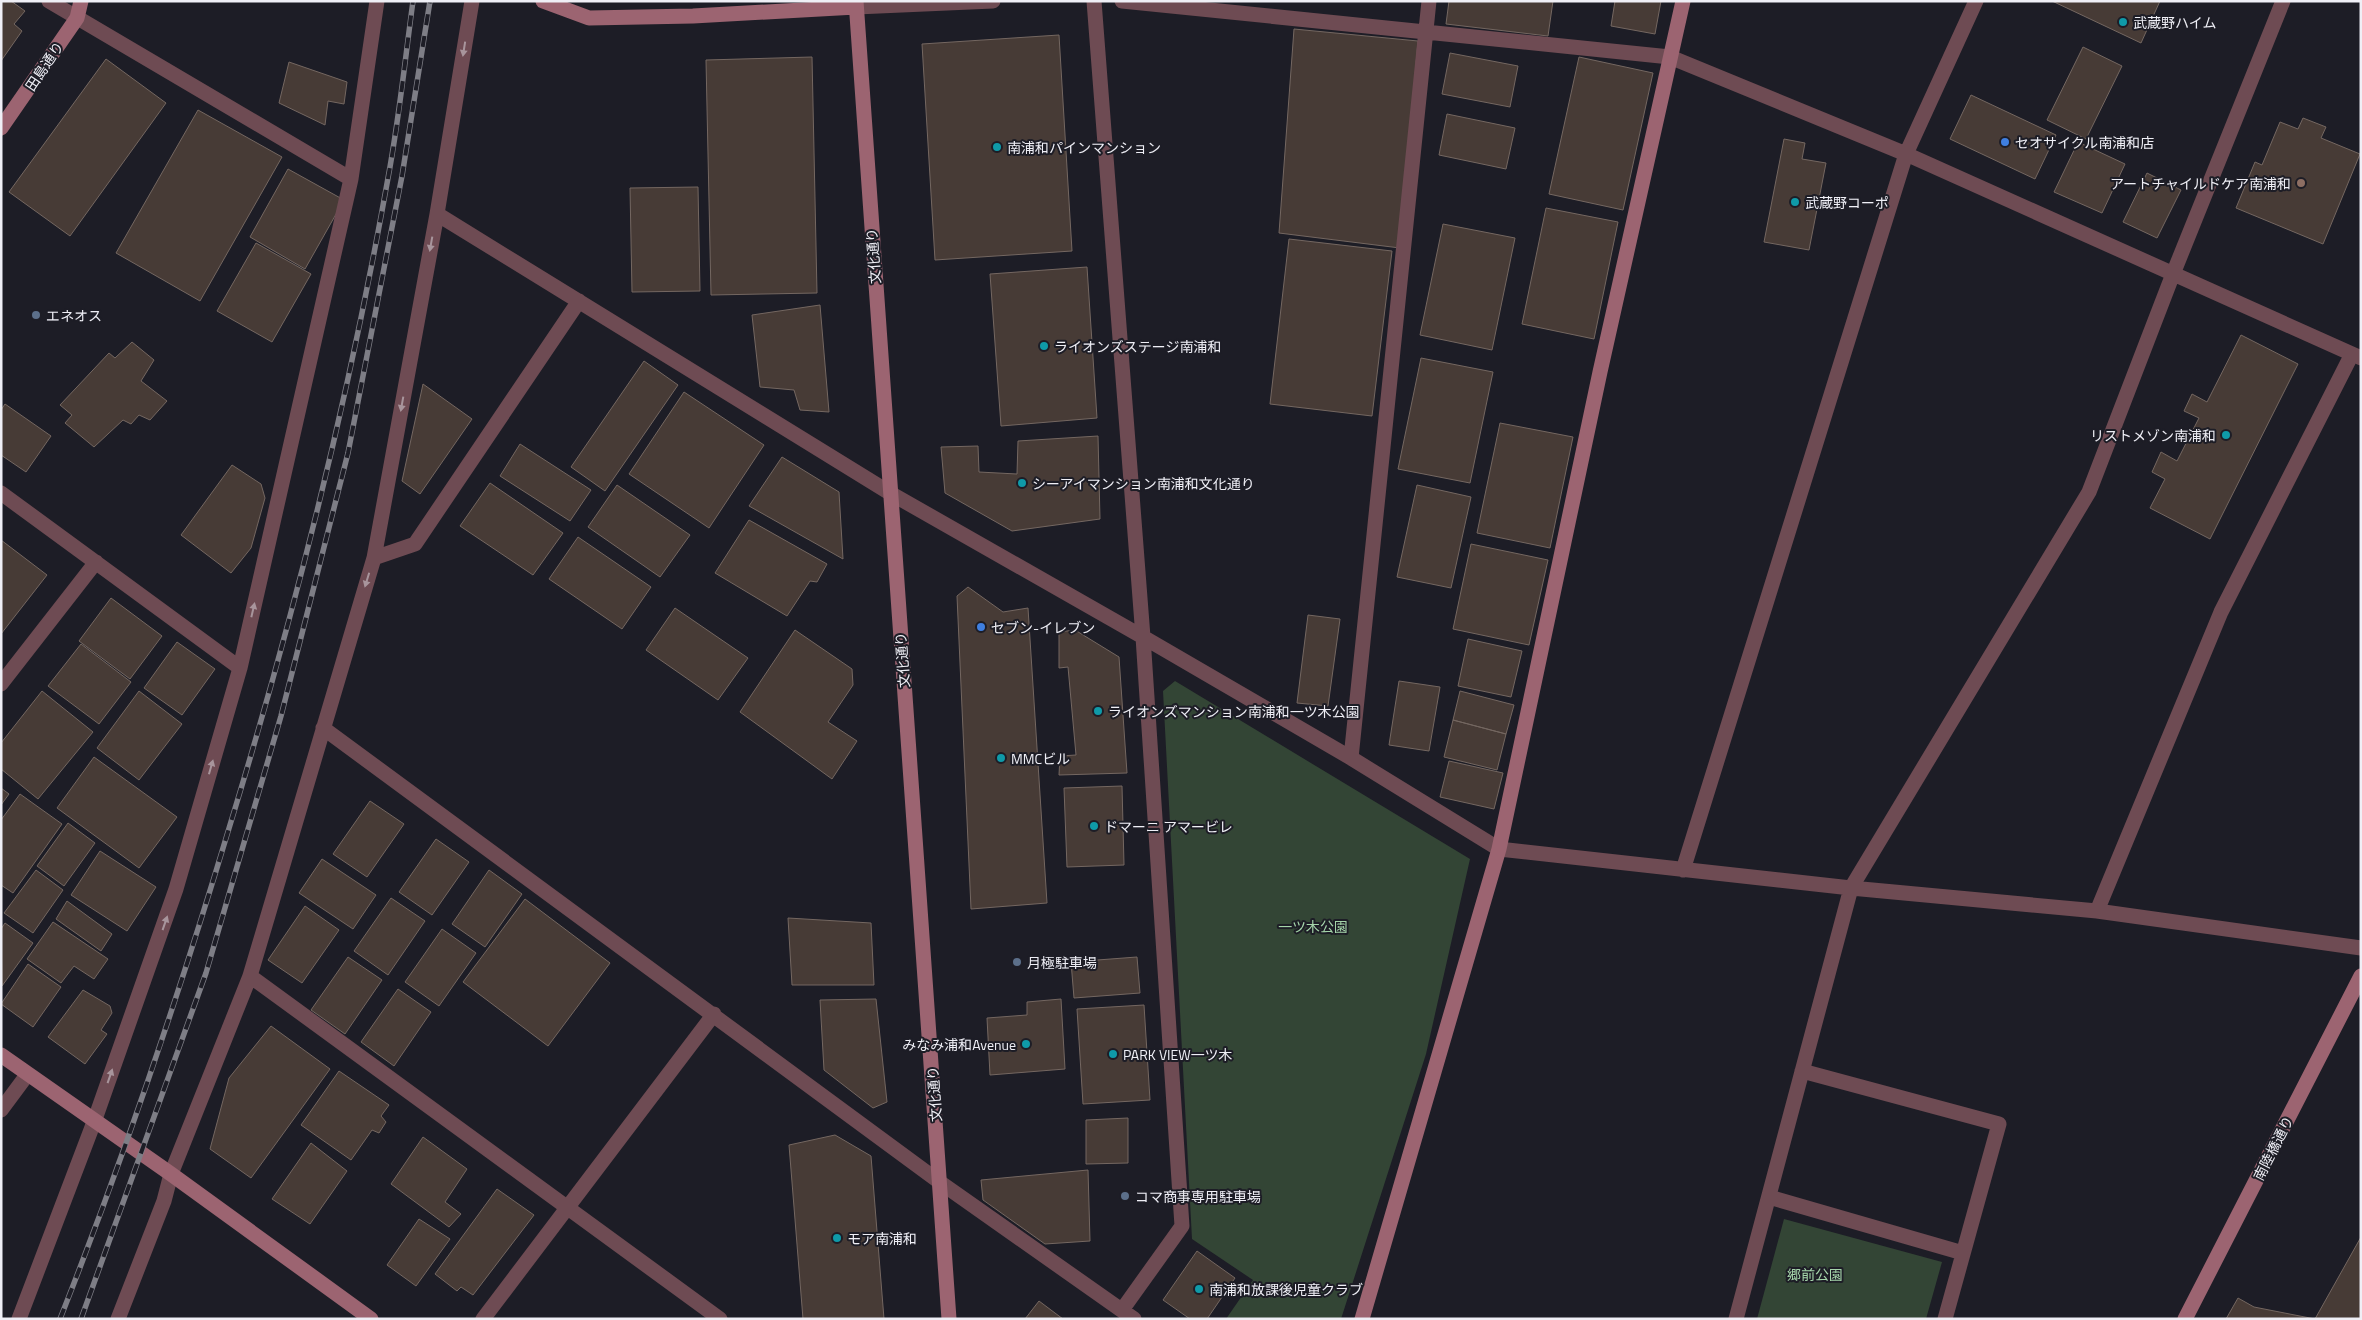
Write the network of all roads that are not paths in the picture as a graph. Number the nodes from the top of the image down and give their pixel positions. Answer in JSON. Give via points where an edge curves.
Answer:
{"nodes":[{"id":1,"x":49,"y":1,"type":"edge"},
{"id":2,"x":81,"y":1,"type":"edge"},
{"id":3,"x":377,"y":1,"type":"edge"},
{"id":4,"x":472,"y":1,"type":"edge"},
{"id":5,"x":543,"y":1,"type":"edge"},
{"id":6,"x":993,"y":1,"type":"edge"},
{"id":7,"x":1094,"y":1,"type":"edge"},
{"id":8,"x":1122,"y":1,"type":"edge"},
{"id":9,"x":1429,"y":1,"type":"edge"},
{"id":10,"x":1683,"y":1,"type":"edge"},
{"id":11,"x":1976,"y":1,"type":"edge"},
{"id":12,"x":2283,"y":1,"type":"edge"},
{"id":13,"x":856,"y":4,"type":"edge"},
{"id":14,"x":77,"y":18,"type":"junction"},
{"id":15,"x":1426,"y":33,"type":"junction"},
{"id":16,"x":1670,"y":57,"type":"junction"},
{"id":17,"x":1,"y":128,"type":"edge"},
{"id":18,"x":1906,"y":154,"type":"junction"},
{"id":19,"x":351,"y":179,"type":"junction"},
{"id":20,"x":437,"y":214,"type":"junction"},
{"id":21,"x":2173,"y":274,"type":"junction"},
{"id":22,"x":579,"y":301,"type":"junction"},
{"id":23,"x":2356,"y":356,"type":"edge"},
{"id":24,"x":1,"y":493,"type":"edge"},
{"id":25,"x":890,"y":493,"type":"junction"},
{"id":26,"x":374,"y":558,"type":"junction"},
{"id":27,"x":96,"y":562,"type":"junction"},
{"id":28,"x":1143,"y":637,"type":"junction"},
{"id":29,"x":240,"y":668,"type":"junction"},
{"id":30,"x":1,"y":684,"type":"edge"},
{"id":31,"x":323,"y":728,"type":"junction"},
{"id":32,"x":1351,"y":758,"type":"junction"},
{"id":33,"x":1499,"y":849,"type":"junction"},
{"id":34,"x":1683,"y":870,"type":"junction"},
{"id":35,"x":1851,"y":888,"type":"junction"},
{"id":36,"x":2097,"y":911,"type":"junction"},
{"id":37,"x":2361,"y":948,"type":"edge"},
{"id":38,"x":250,"y":976,"type":"junction"},
{"id":39,"x":2361,"y":976,"type":"edge"},
{"id":40,"x":714,"y":1014,"type":"junction"},
{"id":41,"x":1,"y":1055,"type":"edge"},
{"id":42,"x":1802,"y":1071,"type":"junction"},
{"id":43,"x":27,"y":1075,"type":"junction"},
{"id":44,"x":1,"y":1110,"type":"edge"},
{"id":45,"x":94,"y":1122,"type":"junction"},
{"id":46,"x":171,"y":1174,"type":"junction"},
{"id":47,"x":941,"y":1182,"type":"junction"},
{"id":48,"x":1769,"y":1197,"type":"junction"},
{"id":49,"x":567,"y":1208,"type":"junction"},
{"id":50,"x":1963,"y":1253,"type":"junction"},
{"id":51,"x":1128,"y":1315,"type":"edge"},
{"id":52,"x":19,"y":1319,"type":"edge"},
{"id":53,"x":118,"y":1319,"type":"edge"},
{"id":54,"x":371,"y":1319,"type":"edge"},
{"id":55,"x":482,"y":1319,"type":"edge"},
{"id":56,"x":720,"y":1319,"type":"edge"},
{"id":57,"x":950,"y":1319,"type":"edge"},
{"id":58,"x":1362,"y":1319,"type":"edge"},
{"id":59,"x":1736,"y":1319,"type":"edge"},
{"id":60,"x":1945,"y":1319,"type":"edge"},
{"id":61,"x":2185,"y":1319,"type":"edge"}],
"edges":[{"from":1,"to":14,"type":"street"},
{"from":2,"to":14,"type":"street","name":"田島通り"},
{"from":3,"to":19,"type":"street"},
{"from":4,"to":20,"type":"street","one_way":true},
{"from":5,"to":13,"type":"street","via":[[588,18],[693,16]]},
{"from":6,"to":13,"type":"street"},
{"from":7,"to":28,"type":"street"},
{"from":8,"to":15,"type":"street"},
{"from":9,"to":15,"type":"street"},
{"from":10,"to":16,"type":"street"},
{"from":11,"to":18,"type":"street"},
{"from":12,"to":21,"type":"street"},
{"from":13,"to":25,"type":"street","name":"文化通り"},
{"from":14,"to":17,"type":"street","name":"田島通り"},
{"from":14,"to":19,"type":"street"},
{"from":15,"to":16,"type":"street"},
{"from":15,"to":32,"type":"street"},
{"from":16,"to":18,"type":"street"},
{"from":16,"to":33,"type":"street"},
{"from":18,"to":21,"type":"street"},
{"from":18,"to":34,"type":"street"},
{"from":29,"to":19,"type":"street","one_way":true},
{"from":20,"to":22,"type":"street"},
{"from":20,"to":26,"type":"street","one_way":true},
{"from":21,"to":23,"type":"street"},
{"from":21,"to":35,"type":"street","via":[[2089,492]]},
{"from":22,"to":25,"type":"street"},
{"from":22,"to":26,"type":"street","via":[[414,544]]},
{"from":23,"to":36,"type":"street","via":[[2221,612]]},
{"from":24,"to":27,"type":"street"},
{"from":25,"to":28,"type":"street"},
{"from":25,"to":47,"type":"street","name":"文化通り"},
{"from":26,"to":31,"type":"street","one_way":true},
{"from":27,"to":29,"type":"street"},
{"from":27,"to":30,"type":"street"},
{"from":28,"to":32,"type":"street"},
{"from":28,"to":51,"type":"street","via":[[1182,1226]]},
{"from":45,"to":29,"type":"street","one_way":true,"via":[[176,889]]},
{"from":31,"to":38,"type":"street"},
{"from":31,"to":40,"type":"street"},
{"from":32,"to":33,"type":"street"},
{"from":33,"to":34,"type":"street"},
{"from":33,"to":58,"type":"street"},
{"from":34,"to":35,"type":"street"},
{"from":35,"to":36,"type":"street"},
{"from":35,"to":42,"type":"street"},
{"from":36,"to":37,"type":"street"},
{"from":38,"to":46,"type":"street"},
{"from":38,"to":49,"type":"street"},
{"from":39,"to":61,"type":"street","name":"南陸橋通り"},
{"from":40,"to":47,"type":"street"},
{"from":40,"to":49,"type":"street"},
{"from":41,"to":43,"type":"street"},
{"from":42,"to":48,"type":"street"},
{"from":42,"to":50,"type":"street","via":[[1999,1124]]},
{"from":43,"to":44,"type":"street"},
{"from":43,"to":45,"type":"street"},
{"from":45,"to":46,"type":"street"},
{"from":45,"to":52,"type":"street"},
{"from":46,"to":53,"type":"street","via":[[164,1201]]},
{"from":46,"to":54,"type":"street"},
{"from":47,"to":51,"type":"street"},
{"from":47,"to":57,"type":"street","name":"文化通り"},
{"from":48,"to":50,"type":"street"},
{"from":48,"to":59,"type":"street"},
{"from":49,"to":55,"type":"street"},
{"from":49,"to":56,"type":"street"},
{"from":50,"to":60,"type":"street"}]}
